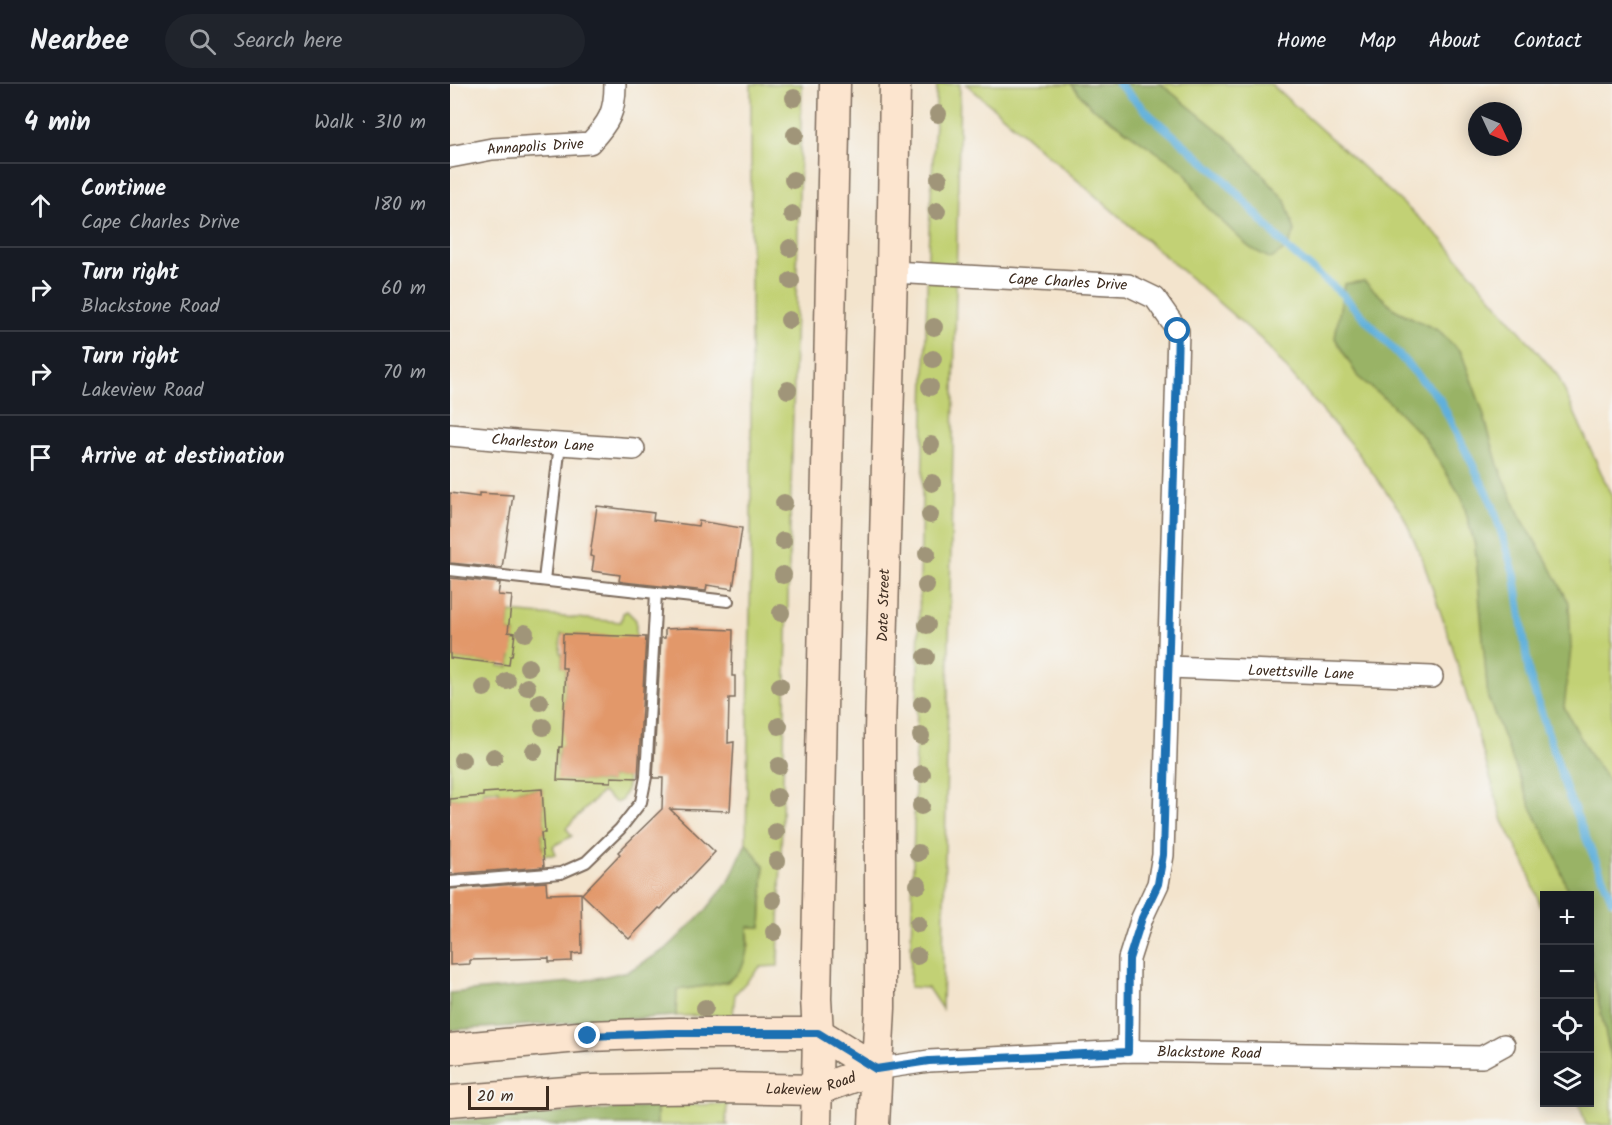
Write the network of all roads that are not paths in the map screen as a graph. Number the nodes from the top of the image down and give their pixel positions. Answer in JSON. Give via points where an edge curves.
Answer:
{"nodes":[{"id":1,"x":615,"y":84,"type":"edge"},
{"id":2,"x":835,"y":84,"type":"edge"},
{"id":3,"x":895,"y":84,"type":"edge"},
{"id":4,"x":450,"y":157,"type":"edge"},
{"id":5,"x":892,"y":272,"type":"junction"},
{"id":6,"x":450,"y":435,"type":"edge"},
{"id":7,"x":560,"y":444,"type":"junction"},
{"id":8,"x":634,"y":449,"type":"dead end"},
{"id":9,"x":450,"y":570,"type":"edge"},
{"id":10,"x":544,"y":580,"type":"junction"},
{"id":11,"x":656,"y":593,"type":"junction"},
{"id":12,"x":728,"y":601,"type":"dead end"},
{"id":13,"x":1169,"y":667,"type":"junction"},
{"id":14,"x":1432,"y":677,"type":"dead end"},
{"id":15,"x":450,"y":882,"type":"edge"},
{"id":16,"x":818,"y":1033,"type":"junction"},
{"id":17,"x":1504,"y":1046,"type":"dead end"},
{"id":18,"x":450,"y":1049,"type":"edge"},
{"id":19,"x":1128,"y":1052,"type":"junction"},
{"id":20,"x":876,"y":1069,"type":"junction"},
{"id":21,"x":817,"y":1090,"type":"junction"},
{"id":22,"x":450,"y":1101,"type":"edge"},
{"id":23,"x":816,"y":1125,"type":"edge"},
{"id":24,"x":874,"y":1125,"type":"edge"}],
"edges":[{"from":1,"to":4,"type":"street","name":"Annapolis Drive","via":[[607,124],[590,143],[492,149]]},
{"from":2,"to":16,"type":"main road"},
{"from":3,"to":5,"type":"main road","name":"Date Street"},
{"from":5,"to":13,"type":"street","name":"Cape Charles Drive","via":[[1128,285],[1155,298],[1178,331]]},
{"from":5,"to":20,"type":"main road","name":"Date Street"},
{"from":6,"to":7,"type":"street","name":"Charleston Lane"},
{"from":7,"to":8,"type":"street","name":"Charleston Lane"},
{"from":7,"to":10,"type":"lane"},
{"from":9,"to":10,"type":"lane"},
{"from":10,"to":11,"type":"lane"},
{"from":11,"to":12,"type":"lane"},
{"from":11,"to":15,"type":"lane","via":[[646,777],[641,802],[586,862],[561,873]]},
{"from":13,"to":14,"type":"street","name":"Lovettsville Lane"},
{"from":13,"to":19,"type":"street","name":"Cape Charles Drive","via":[[1163,855],[1158,884],[1129,959]]},
{"from":16,"to":18,"type":"main road","via":[[588,1036]]},
{"from":16,"to":20,"type":"main road","name":"Lakeview Road"},
{"from":16,"to":21,"type":"main road"},
{"from":17,"to":19,"type":"street","name":"Blackstone Road","via":[[1482,1058]]},
{"from":19,"to":20,"type":"street","name":"Blackstone Road","via":[[929,1061]]},
{"from":20,"to":21,"type":"main road","name":"Lakeview Road"},
{"from":20,"to":24,"type":"main road","name":"Date Street"},
{"from":21,"to":22,"type":"main road","name":"Lakeview Road","via":[[592,1090]]},
{"from":21,"to":23,"type":"main road"}]}
